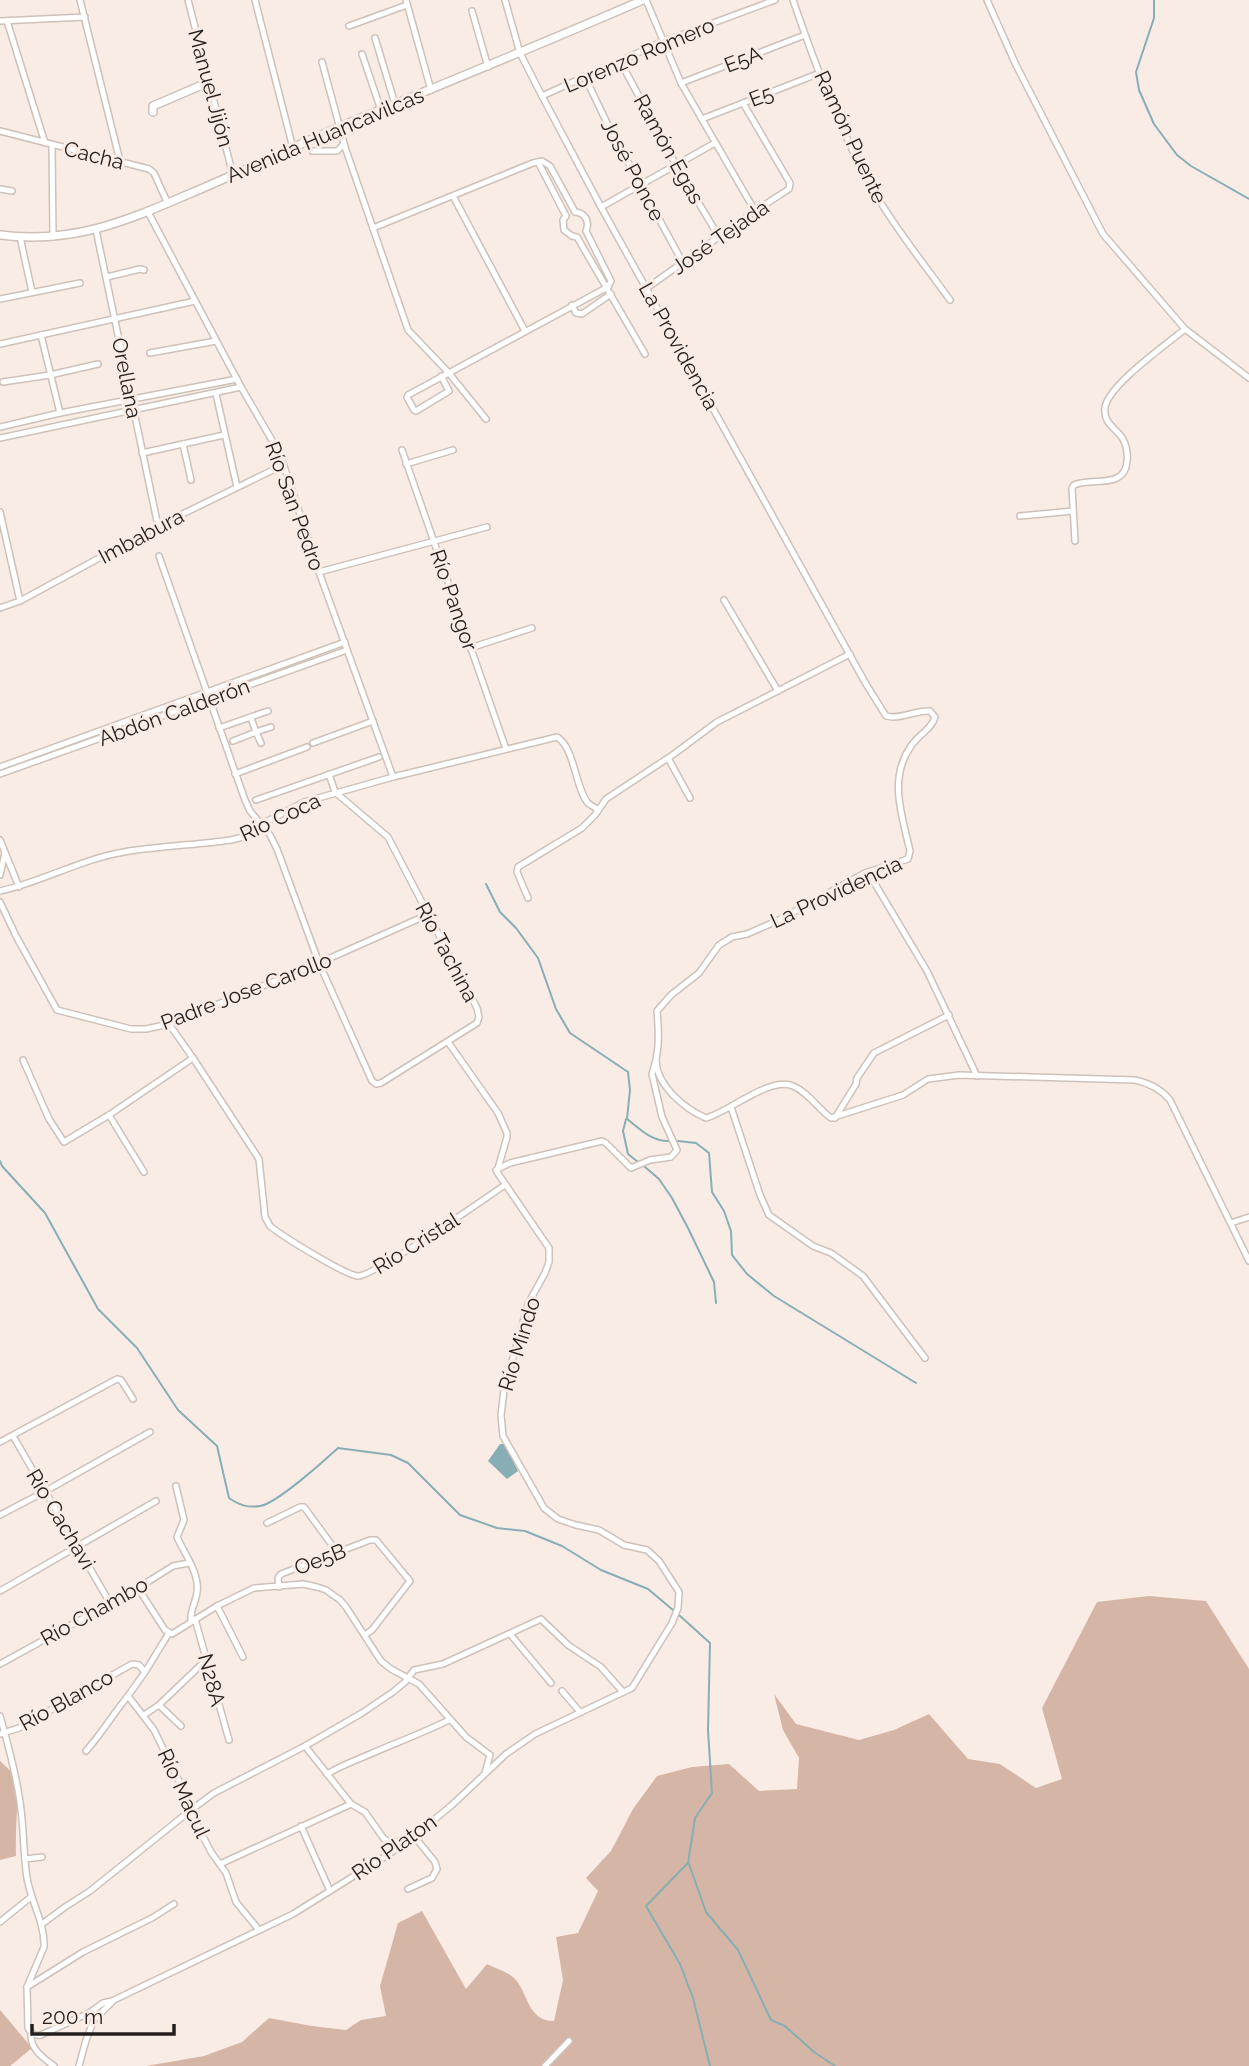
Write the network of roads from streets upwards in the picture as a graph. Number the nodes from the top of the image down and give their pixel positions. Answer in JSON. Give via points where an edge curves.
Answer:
{"nodes":[{"id":1,"x":80,"y":0,"type":"edge"},
{"id":2,"x":188,"y":0,"type":"edge"},
{"id":3,"x":255,"y":0,"type":"edge"},
{"id":4,"x":505,"y":0,"type":"edge"},
{"id":5,"x":644,"y":0,"type":"edge"},
{"id":6,"x":775,"y":0,"type":"edge"},
{"id":7,"x":793,"y":0,"type":"edge"},
{"id":8,"x":986,"y":0,"type":"edge"},
{"id":9,"x":407,"y":2,"type":"edge"},
{"id":10,"x":472,"y":11,"type":"dead end"},
{"id":11,"x":85,"y":17,"type":"junction"},
{"id":12,"x":3,"y":21,"type":"edge"},
{"id":13,"x":349,"y":26,"type":"dead end"},
{"id":14,"x":806,"y":35,"type":"junction"},
{"id":15,"x":375,"y":38,"type":"dead end"},
{"id":16,"x":662,"y":42,"type":"junction"},
{"id":17,"x":520,"y":53,"type":"junction"},
{"id":18,"x":362,"y":54,"type":"dead end"},
{"id":19,"x":620,"y":61,"type":"junction"},
{"id":20,"x":322,"y":62,"type":"dead end"},
{"id":21,"x":488,"y":67,"type":"junction"},
{"id":22,"x":820,"y":73,"type":"junction"},
{"id":23,"x":585,"y":77,"type":"junction"},
{"id":24,"x":209,"y":82,"type":"junction"},
{"id":25,"x":681,"y":83,"type":"junction"},
{"id":26,"x":431,"y":90,"type":"junction"},
{"id":27,"x":542,"y":96,"type":"junction"},
{"id":28,"x":743,"y":103,"type":"junction"},
{"id":29,"x":396,"y":104,"type":"junction"},
{"id":30,"x":381,"y":110,"type":"junction"},
{"id":31,"x":153,"y":112,"type":"dead end"},
{"id":32,"x":702,"y":119,"type":"junction"},
{"id":33,"x":339,"y":127,"type":"junction"},
{"id":34,"x":0,"y":131,"type":"edge"},
{"id":35,"x":45,"y":143,"type":"junction"},
{"id":36,"x":715,"y":143,"type":"junction"},
{"id":37,"x":52,"y":145,"type":"junction"},
{"id":38,"x":344,"y":145,"type":"junction"},
{"id":39,"x":293,"y":148,"type":"junction"},
{"id":40,"x":312,"y":151,"type":"dead end"},
{"id":41,"x":120,"y":161,"type":"junction"},
{"id":42,"x":538,"y":162,"type":"junction"},
{"id":43,"x":676,"y":165,"type":"junction"},
{"id":44,"x":233,"y":175,"type":"junction"},
{"id":45,"x":640,"y":185,"type":"junction"},
{"id":46,"x":0,"y":189,"type":"edge"},
{"id":47,"x":12,"y":191,"type":"dead end"},
{"id":48,"x":453,"y":196,"type":"junction"},
{"id":49,"x":168,"y":204,"type":"junction"},
{"id":50,"x":601,"y":207,"type":"junction"},
{"id":51,"x":755,"y":211,"type":"junction"},
{"id":52,"x":148,"y":212,"type":"junction"},
{"id":53,"x":575,"y":212,"type":"junction"},
{"id":54,"x":566,"y":216,"type":"junction"},
{"id":55,"x":373,"y":228,"type":"junction"},
{"id":56,"x":96,"y":230,"type":"junction"},
{"id":57,"x":586,"y":231,"type":"junction"},
{"id":58,"x":0,"y":235,"type":"edge"},
{"id":59,"x":20,"y":237,"type":"junction"},
{"id":60,"x":53,"y":237,"type":"junction"},
{"id":61,"x":577,"y":237,"type":"junction"},
{"id":62,"x":719,"y":237,"type":"junction"},
{"id":63,"x":683,"y":263,"type":"junction"},
{"id":64,"x":144,"y":270,"type":"dead end"},
{"id":65,"x":107,"y":277,"type":"junction"},
{"id":66,"x":80,"y":283,"type":"dead end"},
{"id":67,"x":608,"y":287,"type":"junction"},
{"id":68,"x":647,"y":288,"type":"junction"},
{"id":69,"x":32,"y":292,"type":"junction"},
{"id":70,"x":611,"y":294,"type":"junction"},
{"id":71,"x":0,"y":299,"type":"edge"},
{"id":72,"x":950,"y":300,"type":"dead end"},
{"id":73,"x":195,"y":301,"type":"junction"},
{"id":74,"x":572,"y":305,"type":"junction"},
{"id":75,"x":116,"y":318,"type":"junction"},
{"id":76,"x":1185,"y":328,"type":"junction"},
{"id":77,"x":526,"y":331,"type":"junction"},
{"id":78,"x":41,"y":335,"type":"junction"},
{"id":79,"x":216,"y":341,"type":"junction"},
{"id":80,"x":0,"y":344,"type":"edge"},
{"id":81,"x":149,"y":353,"type":"dead end"},
{"id":82,"x":645,"y":354,"type":"dead end"},
{"id":83,"x":97,"y":364,"type":"dead end"},
{"id":84,"x":448,"y":372,"type":"junction"},
{"id":85,"x":50,"y":375,"type":"junction"},
{"id":86,"x":441,"y":376,"type":"junction"},
{"id":87,"x":1249,"y":378,"type":"edge"},
{"id":88,"x":237,"y":379,"type":"junction"},
{"id":89,"x":3,"y":382,"type":"dead end"},
{"id":90,"x":241,"y":387,"type":"junction"},
{"id":91,"x":216,"y":394,"type":"junction"},
{"id":92,"x":131,"y":400,"type":"junction"},
{"id":93,"x":133,"y":411,"type":"junction"},
{"id":94,"x":60,"y":413,"type":"junction"},
{"id":95,"x":486,"y":419,"type":"dead end"},
{"id":96,"x":0,"y":427,"type":"edge"},
{"id":97,"x":224,"y":435,"type":"junction"},
{"id":98,"x":0,"y":438,"type":"edge"},
{"id":99,"x":183,"y":444,"type":"junction"},
{"id":100,"x":402,"y":450,"type":"dead end"},
{"id":101,"x":453,"y":450,"type":"dead end"},
{"id":102,"x":142,"y":453,"type":"junction"},
{"id":103,"x":406,"y":464,"type":"junction"},
{"id":104,"x":283,"y":465,"type":"junction"},
{"id":105,"x":191,"y":480,"type":"dead end"},
{"id":106,"x":237,"y":487,"type":"junction"},
{"id":107,"x":1073,"y":511,"type":"junction"},
{"id":108,"x":0,"y":512,"type":"edge"},
{"id":109,"x":1020,"y":516,"type":"dead end"},
{"id":110,"x":1,"y":525,"type":"edge"},
{"id":111,"x":158,"y":526,"type":"junction"},
{"id":112,"x":487,"y":527,"type":"dead end"},
{"id":113,"x":1075,"y":541,"type":"dead end"},
{"id":114,"x":433,"y":542,"type":"junction"},
{"id":115,"x":159,"y":556,"type":"dead end"},
{"id":116,"x":319,"y":572,"type":"junction"},
{"id":117,"x":724,"y":600,"type":"dead end"},
{"id":118,"x":20,"y":601,"type":"junction"},
{"id":119,"x":0,"y":608,"type":"edge"},
{"id":120,"x":532,"y":628,"type":"dead end"},
{"id":121,"x":345,"y":642,"type":"junction"},
{"id":122,"x":470,"y":648,"type":"junction"},
{"id":123,"x":348,"y":650,"type":"junction"},
{"id":124,"x":850,"y":654,"type":"junction"},
{"id":125,"x":778,"y":691,"type":"junction"},
{"id":126,"x":208,"y":696,"type":"junction"},
{"id":127,"x":268,"y":711,"type":"dead end"},
{"id":128,"x":251,"y":718,"type":"junction"},
{"id":129,"x":373,"y":721,"type":"junction"},
{"id":130,"x":271,"y":727,"type":"dead end"},
{"id":131,"x":219,"y":728,"type":"junction"},
{"id":132,"x":256,"y":732,"type":"junction"},
{"id":133,"x":233,"y":741,"type":"dead end"},
{"id":134,"x":261,"y":743,"type":"dead end"},
{"id":135,"x":313,"y":743,"type":"dead end"},
{"id":136,"x":307,"y":747,"type":"dead end"},
{"id":137,"x":506,"y":749,"type":"junction"},
{"id":138,"x":379,"y":757,"type":"dead end"},
{"id":139,"x":668,"y":758,"type":"junction"},
{"id":140,"x":0,"y":768,"type":"edge"},
{"id":141,"x":0,"y":774,"type":"edge"},
{"id":142,"x":235,"y":774,"type":"junction"},
{"id":143,"x":329,"y":774,"type":"junction"},
{"id":144,"x":393,"y":777,"type":"junction"},
{"id":145,"x":335,"y":792,"type":"junction"},
{"id":146,"x":690,"y":798,"type":"dead end"},
{"id":147,"x":256,"y":800,"type":"dead end"},
{"id":148,"x":598,"y":810,"type":"junction"},
{"id":149,"x":262,"y":824,"type":"junction"},
{"id":150,"x":0,"y":840,"type":"edge"},
{"id":151,"x":5,"y":853,"type":"junction"},
{"id":152,"x":868,"y":872,"type":"junction"},
{"id":153,"x":0,"y":875,"type":"edge"},
{"id":154,"x":19,"y":887,"type":"junction"},
{"id":155,"x":0,"y":891,"type":"edge"},
{"id":156,"x":528,"y":898,"type":"dead end"},
{"id":157,"x":0,"y":901,"type":"edge"},
{"id":158,"x":427,"y":915,"type":"junction"},
{"id":159,"x":319,"y":963,"type":"junction"},
{"id":160,"x":949,"y":1015,"type":"junction"},
{"id":161,"x":169,"y":1024,"type":"junction"},
{"id":162,"x":448,"y":1042,"type":"junction"},
{"id":163,"x":193,"y":1058,"type":"junction"},
{"id":164,"x":23,"y":1060,"type":"dead end"},
{"id":165,"x":656,"y":1060,"type":"junction"},
{"id":166,"x":971,"y":1064,"type":"junction"},
{"id":167,"x":959,"y":1075,"type":"junction"},
{"id":168,"x":977,"y":1076,"type":"junction"},
{"id":169,"x":731,"y":1107,"type":"junction"},
{"id":170,"x":109,"y":1115,"type":"junction"},
{"id":171,"x":835,"y":1118,"type":"junction"},
{"id":172,"x":496,"y":1170,"type":"junction"},
{"id":173,"x":144,"y":1172,"type":"dead end"},
{"id":174,"x":505,"y":1185,"type":"junction"},
{"id":175,"x":1249,"y":1217,"type":"edge"},
{"id":176,"x":1231,"y":1223,"type":"junction"},
{"id":177,"x":1249,"y":1261,"type":"edge"},
{"id":178,"x":925,"y":1358,"type":"dead end"},
{"id":179,"x":133,"y":1399,"type":"dead end"},
{"id":180,"x":150,"y":1432,"type":"dead end"},
{"id":181,"x":13,"y":1436,"type":"junction"},
{"id":182,"x":0,"y":1443,"type":"edge"},
{"id":183,"x":176,"y":1486,"type":"dead end"},
{"id":184,"x":44,"y":1492,"type":"junction"},
{"id":185,"x":156,"y":1501,"type":"dead end"},
{"id":186,"x":0,"y":1515,"type":"edge"},
{"id":187,"x":267,"y":1523,"type":"dead end"},
{"id":188,"x":78,"y":1546,"type":"junction"},
{"id":189,"x":184,"y":1552,"type":"junction"},
{"id":190,"x":337,"y":1552,"type":"junction"},
{"id":191,"x":189,"y":1563,"type":"junction"},
{"id":192,"x":173,"y":1566,"type":"junction"},
{"id":193,"x":279,"y":1587,"type":"junction"},
{"id":194,"x":138,"y":1588,"type":"junction"},
{"id":195,"x":0,"y":1591,"type":"edge"},
{"id":196,"x":679,"y":1592,"type":"joint"},
{"id":197,"x":110,"y":1603,"type":"junction"},
{"id":198,"x":217,"y":1606,"type":"junction"},
{"id":199,"x":193,"y":1620,"type":"junction"},
{"id":200,"x":169,"y":1633,"type":"junction"},
{"id":201,"x":510,"y":1634,"type":"junction"},
{"id":202,"x":365,"y":1635,"type":"junction"},
{"id":203,"x":243,"y":1657,"type":"dead end"},
{"id":204,"x":207,"y":1659,"type":"junction"},
{"id":205,"x":0,"y":1664,"type":"edge"},
{"id":206,"x":145,"y":1672,"type":"junction"},
{"id":207,"x":409,"y":1678,"type":"junction"},
{"id":208,"x":551,"y":1684,"type":"dead end"},
{"id":209,"x":562,"y":1691,"type":"dead end"},
{"id":210,"x":623,"y":1692,"type":"junction"},
{"id":211,"x":128,"y":1696,"type":"junction"},
{"id":212,"x":159,"y":1705,"type":"junction"},
{"id":213,"x":580,"y":1712,"type":"junction"},
{"id":214,"x":144,"y":1715,"type":"junction"},
{"id":215,"x":0,"y":1716,"type":"edge"},
{"id":216,"x":449,"y":1720,"type":"junction"},
{"id":217,"x":181,"y":1726,"type":"dead end"},
{"id":218,"x":2,"y":1733,"type":"edge"},
{"id":219,"x":229,"y":1740,"type":"dead end"},
{"id":220,"x":305,"y":1746,"type":"junction"},
{"id":221,"x":86,"y":1751,"type":"dead end"},
{"id":222,"x":506,"y":1754,"type":"junction"},
{"id":223,"x":489,"y":1755,"type":"junction"},
{"id":224,"x":327,"y":1774,"type":"junction"},
{"id":225,"x":484,"y":1776,"type":"junction"},
{"id":226,"x":351,"y":1804,"type":"junction"},
{"id":227,"x":191,"y":1810,"type":"junction"},
{"id":228,"x":301,"y":1826,"type":"junction"},
{"id":229,"x":414,"y":1836,"type":"junction"},
{"id":230,"x":42,"y":1857,"type":"dead end"},
{"id":231,"x":25,"y":1859,"type":"junction"},
{"id":232,"x":220,"y":1864,"type":"junction"},
{"id":233,"x":408,"y":1889,"type":"dead end"},
{"id":234,"x":330,"y":1891,"type":"junction"},
{"id":235,"x":31,"y":1897,"type":"junction"},
{"id":236,"x":174,"y":1904,"type":"dead end"},
{"id":237,"x":0,"y":1922,"type":"edge"},
{"id":238,"x":42,"y":1924,"type":"junction"},
{"id":239,"x":259,"y":1930,"type":"junction"},
{"id":240,"x":27,"y":1987,"type":"junction"},
{"id":241,"x":114,"y":2000,"type":"junction"},
{"id":242,"x":31,"y":2034,"type":"junction"},
{"id":243,"x":569,"y":2041,"type":"dead end"},
{"id":244,"x":54,"y":2066,"type":"edge"},
{"id":245,"x":79,"y":2066,"type":"edge"},
{"id":246,"x":545,"y":2066,"type":"edge"}],
"edges":[{"from":1,"to":11,"type":"street"},
{"from":2,"to":24,"type":"street","name":"Manuel Jijón"},
{"from":3,"to":39,"type":"street"},
{"from":4,"to":17,"type":"street","name":"La Providencia"},
{"from":5,"to":16,"type":"street"},
{"from":5,"to":17,"type":"street","name":"Avenida Huancavilcas"},
{"from":6,"to":16,"type":"street","name":"Lorenzo Romero"},
{"from":7,"to":14,"type":"street","name":"Ramón Puente"},
{"from":8,"to":76,"type":"street","via":[[1103,234]]},
{"from":9,"to":13,"type":"street"},
{"from":9,"to":26,"type":"street"},
{"from":10,"to":21,"type":"street"},
{"from":11,"to":12,"type":"street"},
{"from":11,"to":41,"type":"street"},
{"from":12,"to":35,"type":"street"},
{"from":14,"to":22,"type":"street","name":"Ramón Puente"},
{"from":14,"to":25,"type":"street","name":"E5A"},
{"from":15,"to":29,"type":"street"},
{"from":16,"to":19,"type":"street","name":"Lorenzo Romero"},
{"from":16,"to":25,"type":"street"},
{"from":17,"to":21,"type":"street","name":"Avenida Huancavilcas"},
{"from":17,"to":27,"type":"street","name":"La Providencia"},
{"from":18,"to":30,"type":"street"},
{"from":19,"to":23,"type":"street","name":"Lorenzo Romero"},
{"from":19,"to":43,"type":"street","name":"Ramón Egas"},
{"from":20,"to":33,"type":"street"},
{"from":21,"to":26,"type":"street","name":"Avenida Huancavilcas"},
{"from":22,"to":28,"type":"street","name":"E5"},
{"from":22,"to":72,"type":"street","name":"Ramón Puente","via":[[881,202]]},
{"from":23,"to":27,"type":"street","name":"Lorenzo Romero"},
{"from":23,"to":45,"type":"street","name":"José Ponce"},
{"from":24,"to":31,"type":"street","via":[[153,106]]},
{"from":24,"to":44,"type":"street","name":"Manuel Jijón"},
{"from":25,"to":32,"type":"street"},
{"from":26,"to":29,"type":"street","name":"Avenida Huancavilcas"},
{"from":27,"to":50,"type":"street","name":"La Providencia"},
{"from":28,"to":32,"type":"street","name":"E5"},
{"from":28,"to":51,"type":"street","name":"José Tejada","via":[[790,183],[789,189]]},
{"from":29,"to":30,"type":"street","name":"Avenida Huancavilcas"},
{"from":30,"to":33,"type":"street","name":"Avenida Huancavilcas"},
{"from":32,"to":36,"type":"street"},
{"from":33,"to":38,"type":"street"},
{"from":33,"to":39,"type":"street","name":"Avenida Huancavilcas"},
{"from":34,"to":35,"type":"street","name":"Cacha"},
{"from":35,"to":37,"type":"street","name":"Cacha"},
{"from":36,"to":43,"type":"street"},
{"from":36,"to":51,"type":"street"},
{"from":37,"to":41,"type":"street","name":"Cacha"},
{"from":37,"to":60,"type":"street"},
{"from":38,"to":40,"type":"street","via":[[337,150]]},
{"from":38,"to":55,"type":"street"},
{"from":39,"to":44,"type":"street","name":"Avenida Huancavilcas"},
{"from":41,"to":49,"type":"street","name":"Cacha","via":[[154,173]]},
{"from":42,"to":48,"type":"street"},
{"from":42,"to":53,"type":"street","via":[[550,166]]},
{"from":42,"to":54,"type":"street"},
{"from":43,"to":45,"type":"street"},
{"from":43,"to":62,"type":"street","name":"Ramón Egas"},
{"from":44,"to":49,"type":"street","name":"Avenida Huancavilcas"},
{"from":45,"to":50,"type":"street"},
{"from":45,"to":63,"type":"street","name":"José Ponce"},
{"from":46,"to":47,"type":"street"},
{"from":48,"to":55,"type":"street"},
{"from":48,"to":77,"type":"street"},
{"from":49,"to":52,"type":"street","name":"Avenida Huancavilcas"},
{"from":50,"to":68,"type":"street","name":"La Providencia"},
{"from":51,"to":62,"type":"street","name":"José Tejada"},
{"from":52,"to":56,"type":"street","name":"Avenida Huancavilcas"},
{"from":52,"to":73,"type":"street","name":"Río San Pedro"},
{"from":53,"to":54,"type":"street"},
{"from":53,"to":57,"type":"street","via":[[586,218]]},
{"from":54,"to":61,"type":"street","via":[[564,230]]},
{"from":55,"to":84,"type":"street","via":[[408,330]]},
{"from":56,"to":60,"type":"street","name":"Avenida Huancavilcas"},
{"from":56,"to":65,"type":"street","name":"Orellana"},
{"from":57,"to":61,"type":"street"},
{"from":57,"to":67,"type":"street","via":[[611,281]]},
{"from":58,"to":59,"type":"street","name":"Avenida Huancavilcas"},
{"from":59,"to":60,"type":"street","name":"Avenida Huancavilcas"},
{"from":59,"to":69,"type":"street"},
{"from":61,"to":67,"type":"street"},
{"from":62,"to":63,"type":"street","name":"José Tejada"},
{"from":63,"to":68,"type":"street","name":"José Tejada"},
{"from":64,"to":65,"type":"street"},
{"from":65,"to":75,"type":"street","name":"Orellana"},
{"from":66,"to":69,"type":"street"},
{"from":67,"to":70,"type":"street"},
{"from":67,"to":74,"type":"street"},
{"from":68,"to":124,"type":"street","name":"La Providencia"},
{"from":69,"to":71,"type":"street"},
{"from":70,"to":74,"type":"street","via":[[580,314]]},
{"from":70,"to":82,"type":"street"},
{"from":73,"to":75,"type":"street"},
{"from":73,"to":79,"type":"street","name":"Río San Pedro"},
{"from":74,"to":77,"type":"street"},
{"from":75,"to":78,"type":"street"},
{"from":75,"to":92,"type":"street","name":"Orellana"},
{"from":76,"to":87,"type":"street"},
{"from":76,"to":107,"type":"street","via":[[1112,391],[1105,417],[1125,444],[1127,466],[1113,480],[1074,485]]},
{"from":77,"to":84,"type":"street"},
{"from":78,"to":80,"type":"street"},
{"from":78,"to":85,"type":"street"},
{"from":79,"to":81,"type":"street"},
{"from":79,"to":88,"type":"street","name":"Río San Pedro"},
{"from":83,"to":85,"type":"street"},
{"from":84,"to":86,"type":"street"},
{"from":84,"to":95,"type":"street"},
{"from":85,"to":89,"type":"street"},
{"from":85,"to":94,"type":"street"},
{"from":86,"to":86,"type":"street","via":[[448,393],[415,411],[407,396]]},
{"from":88,"to":90,"type":"street","name":"Río San Pedro"},
{"from":88,"to":92,"type":"street"},
{"from":90,"to":91,"type":"street"},
{"from":90,"to":104,"type":"street","name":"Río San Pedro"},
{"from":91,"to":93,"type":"street"},
{"from":91,"to":97,"type":"street"},
{"from":92,"to":93,"type":"street","name":"Orellana"},
{"from":92,"to":94,"type":"street"},
{"from":93,"to":98,"type":"street"},
{"from":93,"to":102,"type":"street","name":"Orellana"},
{"from":94,"to":96,"type":"street"},
{"from":97,"to":99,"type":"street"},
{"from":97,"to":106,"type":"street"},
{"from":99,"to":102,"type":"street"},
{"from":99,"to":105,"type":"street"},
{"from":100,"to":103,"type":"street","name":"Río Pangor"},
{"from":101,"to":103,"type":"street"},
{"from":102,"to":111,"type":"street","name":"Orellana"},
{"from":103,"to":114,"type":"street","name":"Río Pangor"},
{"from":104,"to":106,"type":"street","name":"Imbabura"},
{"from":104,"to":116,"type":"street","name":"Río San Pedro"},
{"from":106,"to":111,"type":"street","name":"Imbabura"},
{"from":107,"to":109,"type":"street"},
{"from":107,"to":113,"type":"street"},
{"from":108,"to":110,"type":"street"},
{"from":110,"to":118,"type":"street"},
{"from":111,"to":118,"type":"street","name":"Imbabura"},
{"from":112,"to":114,"type":"street"},
{"from":114,"to":116,"type":"street"},
{"from":114,"to":122,"type":"street","name":"Río Pangor"},
{"from":115,"to":126,"type":"street"},
{"from":116,"to":121,"type":"street","name":"Río San Pedro"},
{"from":117,"to":125,"type":"street"},
{"from":118,"to":119,"type":"street","name":"Imbabura"},
{"from":120,"to":122,"type":"street"},
{"from":121,"to":123,"type":"street","name":"Río San Pedro"},
{"from":121,"to":126,"type":"street","name":"Abdón Calderón"},
{"from":122,"to":137,"type":"street","name":"Río Pangor"},
{"from":123,"to":126,"type":"street","name":"Abdón Calderón"},
{"from":123,"to":129,"type":"street","name":"Río San Pedro"},
{"from":124,"to":125,"type":"street"},
{"from":124,"to":152,"type":"street","name":"La Providencia","via":[[886,716],[930,710],[935,717],[914,740],[899,768],[897,783],[910,856]]},
{"from":125,"to":139,"type":"street","via":[[728,716]]},
{"from":126,"to":131,"type":"street"},
{"from":126,"to":140,"type":"street","name":"Abdón Calderón"},
{"from":126,"to":141,"type":"street","name":"Abdón Calderón"},
{"from":127,"to":128,"type":"street"},
{"from":128,"to":131,"type":"street"},
{"from":128,"to":132,"type":"street"},
{"from":129,"to":135,"type":"street"},
{"from":129,"to":144,"type":"street","name":"Río San Pedro"},
{"from":130,"to":132,"type":"street"},
{"from":131,"to":142,"type":"street"},
{"from":132,"to":133,"type":"street"},
{"from":132,"to":134,"type":"street"},
{"from":136,"to":142,"type":"street"},
{"from":137,"to":144,"type":"street","name":"Río Coca"},
{"from":137,"to":148,"type":"street","name":"Río Coca","via":[[559,738],[587,801]]},
{"from":138,"to":143,"type":"street"},
{"from":139,"to":146,"type":"street"},
{"from":139,"to":148,"type":"street","via":[[606,799]]},
{"from":142,"to":149,"type":"street","via":[[250,811]]},
{"from":143,"to":145,"type":"street"},
{"from":143,"to":147,"type":"street"},
{"from":144,"to":145,"type":"street","name":"Río Coca"},
{"from":145,"to":149,"type":"street","name":"Río Coca"},
{"from":145,"to":158,"type":"street","name":"Río Tachina","via":[[388,837]]},
{"from":148,"to":156,"type":"street","via":[[582,828],[517,869]]},
{"from":149,"to":154,"type":"street","name":"Río Coca","via":[[243,837],[123,852]]},
{"from":149,"to":159,"type":"street","via":[[278,849]]},
{"from":150,"to":151,"type":"street"},
{"from":151,"to":153,"type":"street"},
{"from":151,"to":154,"type":"street"},
{"from":152,"to":160,"type":"street"},
{"from":152,"to":165,"type":"street","name":"La Providencia","via":[[719,946],[699,973],[657,1011]]},
{"from":154,"to":155,"type":"street","name":"Río Coca"},
{"from":157,"to":161,"type":"street","name":"Padre Jose Carollo","via":[[57,1010],[131,1029]]},
{"from":158,"to":159,"type":"street","name":"Padre Jose Carollo"},
{"from":158,"to":162,"type":"street","name":"Río Tachina","via":[[479,1017]]},
{"from":159,"to":161,"type":"street","name":"Padre Jose Carollo"},
{"from":159,"to":162,"type":"street","name":"Río Tachina","via":[[376,1084]]},
{"from":160,"to":166,"type":"street"},
{"from":160,"to":171,"type":"street","via":[[874,1053]]},
{"from":161,"to":163,"type":"street","name":"Río Cristal"},
{"from":162,"to":172,"type":"street","via":[[507,1133]]},
{"from":163,"to":170,"type":"street"},
{"from":163,"to":174,"type":"street","name":"Río Cristal","via":[[259,1159],[270,1226],[347,1273],[363,1275]]},
{"from":164,"to":170,"type":"street","via":[[64,1142]]},
{"from":165,"to":169,"type":"street","name":"La Providencia","via":[[658,1072],[673,1094],[702,1117]]},
{"from":165,"to":172,"type":"street","via":[[652,1074],[662,1117],[677,1150],[671,1157],[631,1168],[602,1141]]},
{"from":166,"to":167,"type":"street"},
{"from":166,"to":168,"type":"street"},
{"from":167,"to":168,"type":"street"},
{"from":167,"to":171,"type":"street","via":[[928,1079],[903,1095]]},
{"from":168,"to":176,"type":"street","via":[[1135,1080],[1164,1093]]},
{"from":169,"to":171,"type":"street","name":"La Providencia","via":[[785,1084]]},
{"from":169,"to":178,"type":"street","via":[[769,1215],[863,1276]]},
{"from":170,"to":173,"type":"street"},
{"from":172,"to":174,"type":"street","name":"Río Mindo"},
{"from":174,"to":196,"type":"street","name":"Río Mindo","via":[[550,1255],[528,1304],[503,1390],[503,1436],[549,1513],[647,1550]]},
{"from":175,"to":176,"type":"street"},
{"from":176,"to":177,"type":"street"},
{"from":179,"to":181,"type":"street","via":[[119,1378]]},
{"from":180,"to":184,"type":"street"},
{"from":181,"to":182,"type":"street"},
{"from":181,"to":184,"type":"street","name":"Río Cachavi"},
{"from":183,"to":189,"type":"street","via":[[184,1520],[177,1537]]},
{"from":184,"to":186,"type":"street"},
{"from":184,"to":188,"type":"street","name":"Río Cachavi"},
{"from":185,"to":188,"type":"street"},
{"from":187,"to":190,"type":"street","via":[[303,1507]]},
{"from":188,"to":195,"type":"street"},
{"from":188,"to":197,"type":"street","name":"Río Cachavi"},
{"from":189,"to":191,"type":"street"},
{"from":189,"to":192,"type":"street"},
{"from":190,"to":193,"type":"street","name":"Oe5B","via":[[281,1574]]},
{"from":190,"to":202,"type":"street","name":"Oe5B","via":[[376,1540],[410,1581]]},
{"from":191,"to":192,"type":"street","name":"Río Chambo"},
{"from":191,"to":199,"type":"street","via":[[198,1590],[190,1614]]},
{"from":192,"to":194,"type":"street","name":"Río Chambo"},
{"from":193,"to":198,"type":"street","via":[[254,1588]]},
{"from":193,"to":202,"type":"street","via":[[303,1584],[326,1590],[346,1607]]},
{"from":194,"to":197,"type":"street","name":"Río Chambo"},
{"from":194,"to":200,"type":"street"},
{"from":196,"to":210,"type":"street","name":"Río Platon","via":[[672,1623],[632,1688]]},
{"from":197,"to":205,"type":"street","name":"Río Chambo"},
{"from":198,"to":199,"type":"street"},
{"from":198,"to":203,"type":"street"},
{"from":199,"to":200,"type":"street"},
{"from":199,"to":204,"type":"street","name":"N28A"},
{"from":200,"to":206,"type":"street"},
{"from":201,"to":207,"type":"street","via":[[443,1664],[414,1670]]},
{"from":201,"to":208,"type":"street"},
{"from":201,"to":210,"type":"street","via":[[541,1619],[601,1667]]},
{"from":202,"to":207,"type":"street","via":[[382,1661]]},
{"from":204,"to":212,"type":"street"},
{"from":204,"to":219,"type":"street","name":"N28A"},
{"from":206,"to":211,"type":"street"},
{"from":206,"to":218,"type":"street","name":"Río Blanco","via":[[132,1664],[19,1728]]},
{"from":207,"to":216,"type":"street"},
{"from":207,"to":220,"type":"street","via":[[362,1713]]},
{"from":209,"to":213,"type":"street"},
{"from":210,"to":213,"type":"street","name":"Río Platon"},
{"from":211,"to":214,"type":"street","name":"Río Macul"},
{"from":211,"to":221,"type":"street"},
{"from":212,"to":214,"type":"street"},
{"from":212,"to":217,"type":"street"},
{"from":213,"to":222,"type":"street","name":"Río Platon"},
{"from":214,"to":227,"type":"street","name":"Río Macul"},
{"from":215,"to":218,"type":"street"},
{"from":216,"to":223,"type":"street"},
{"from":216,"to":224,"type":"street"},
{"from":218,"to":231,"type":"street","via":[[21,1804]]},
{"from":220,"to":224,"type":"street"},
{"from":220,"to":227,"type":"street","via":[[235,1781]]},
{"from":222,"to":223,"type":"street"},
{"from":222,"to":225,"type":"street","name":"Río Platon"},
{"from":223,"to":225,"type":"street"},
{"from":224,"to":226,"type":"street"},
{"from":225,"to":229,"type":"street","name":"Río Platon"},
{"from":226,"to":228,"type":"street"},
{"from":226,"to":229,"type":"street","via":[[365,1812],[388,1842]]},
{"from":227,"to":232,"type":"street","name":"Río Macul"},
{"from":227,"to":238,"type":"street"},
{"from":228,"to":232,"type":"street"},
{"from":228,"to":234,"type":"street"},
{"from":229,"to":233,"type":"street","via":[[437,1869],[432,1878]]},
{"from":229,"to":234,"type":"street","name":"Río Platon"},
{"from":230,"to":231,"type":"street"},
{"from":231,"to":235,"type":"street"},
{"from":232,"to":239,"type":"street","name":"Río Macul","via":[[236,1902]]},
{"from":234,"to":239,"type":"street","name":"Río Platon"},
{"from":235,"to":237,"type":"street"},
{"from":235,"to":238,"type":"street"},
{"from":236,"to":240,"type":"street"},
{"from":238,"to":240,"type":"street","via":[[44,1947]]},
{"from":239,"to":241,"type":"street","name":"Río Platon"},
{"from":240,"to":242,"type":"street"},
{"from":241,"to":242,"type":"street","via":[[41,2035]]},
{"from":241,"to":245,"type":"street","name":"Río Platon","via":[[94,2020]]},
{"from":242,"to":244,"type":"street","via":[[37,2051]]},
{"from":243,"to":246,"type":"street"}]}
